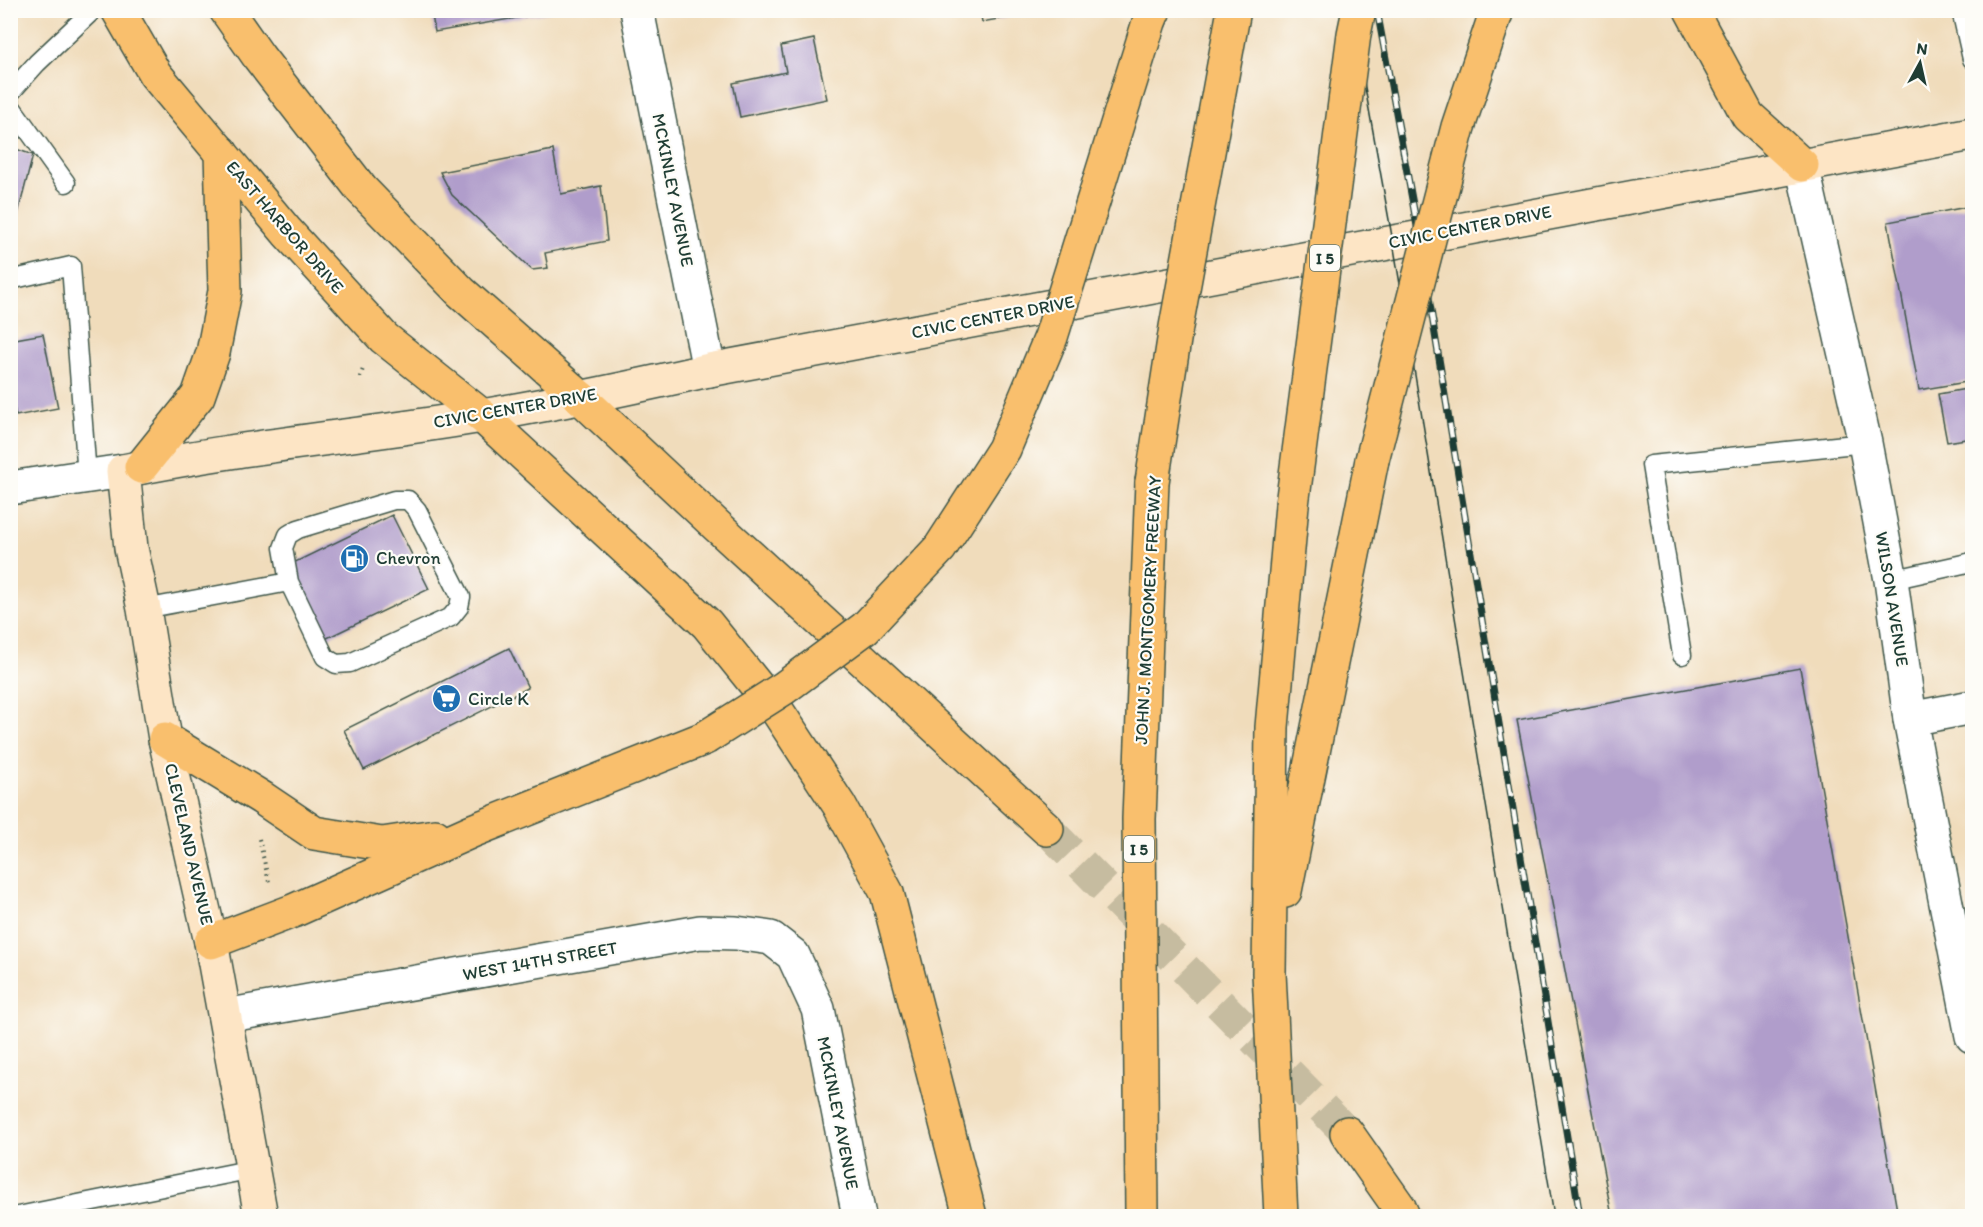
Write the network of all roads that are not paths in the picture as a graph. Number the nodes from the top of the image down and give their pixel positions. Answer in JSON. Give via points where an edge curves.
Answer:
{"nodes":[{"id":1,"x":93,"y":10,"type":"edge"},
{"id":2,"x":118,"y":10,"type":"edge"},
{"id":3,"x":226,"y":10,"type":"edge"},
{"id":4,"x":637,"y":10,"type":"edge"},
{"id":5,"x":1154,"y":10,"type":"edge"},
{"id":6,"x":1234,"y":10,"type":"edge"},
{"id":7,"x":1359,"y":10,"type":"edge"},
{"id":8,"x":1497,"y":10,"type":"edge"},
{"id":9,"x":1691,"y":10,"type":"edge"},
{"id":10,"x":1961,"y":10,"type":"edge"},
{"id":11,"x":1972,"y":59,"type":"edge"},
{"id":12,"x":10,"y":93,"type":"edge"},
{"id":13,"x":10,"y":105,"type":"edge"},
{"id":14,"x":1972,"y":134,"type":"edge"},
{"id":15,"x":220,"y":152,"type":"junction"},
{"id":16,"x":1802,"y":165,"type":"junction"},
{"id":17,"x":66,"y":183,"type":"dead end"},
{"id":18,"x":10,"y":280,"type":"edge"},
{"id":19,"x":710,"y":370,"type":"junction"},
{"id":20,"x":581,"y":398,"type":"junction"},
{"id":21,"x":482,"y":416,"type":"junction"},
{"id":22,"x":1865,"y":443,"type":"junction"},
{"id":23,"x":132,"y":469,"type":"junction"},
{"id":24,"x":87,"y":476,"type":"junction"},
{"id":25,"x":11,"y":486,"type":"edge"},
{"id":26,"x":1972,"y":562,"type":"edge"},
{"id":27,"x":1891,"y":580,"type":"junction"},
{"id":28,"x":289,"y":582,"type":"junction"},
{"id":29,"x":144,"y":609,"type":"junction"},
{"id":30,"x":1682,"y":655,"type":"dead end"},
{"id":31,"x":1972,"y":707,"type":"edge"},
{"id":32,"x":1910,"y":719,"type":"junction"},
{"id":33,"x":165,"y":739,"type":"junction"},
{"id":34,"x":1047,"y":829,"type":"tunnel mouth"},
{"id":35,"x":472,"y":831,"type":"junction"},
{"id":36,"x":211,"y":942,"type":"junction"},
{"id":37,"x":1269,"y":973,"type":"junction"},
{"id":38,"x":818,"y":1009,"type":"joint"},
{"id":39,"x":225,"y":1016,"type":"junction"},
{"id":40,"x":1972,"y":1036,"type":"edge"},
{"id":41,"x":1347,"y":1133,"type":"tunnel mouth"},
{"id":42,"x":253,"y":1169,"type":"junction"},
{"id":43,"x":18,"y":1216,"type":"edge"},
{"id":44,"x":261,"y":1216,"type":"edge"},
{"id":45,"x":859,"y":1216,"type":"edge"},
{"id":46,"x":970,"y":1216,"type":"edge"},
{"id":47,"x":1143,"y":1216,"type":"edge"},
{"id":48,"x":1281,"y":1216,"type":"edge"},
{"id":49,"x":1402,"y":1216,"type":"edge"}],
"edges":[{"from":1,"to":12,"type":"lane"},
{"from":2,"to":15,"type":"highway","name":"EAST HARBOR DRIVE","via":[[155,74]]},
{"from":3,"to":20,"type":"highway","via":[[362,190],[461,292]]},
{"from":4,"to":19,"type":"street","name":"MCKINLEY AVENUE"},
{"from":5,"to":35,"type":"highway","bridge":true,"via":[[1051,337],[1004,449],[940,548],[865,628],[784,688],[705,738]]},
{"from":6,"to":47,"type":"highway","name":"JOHN J. MONTGOMERY FREEWAY","number":"I 5","bridge":true,"via":[[1152,482],[1139,819]]},
{"from":7,"to":37,"type":"highway","number":"I 5","bridge":true,"via":[[1292,505],[1272,727]]},
{"from":8,"to":37,"type":"highway","bridge":true,"via":[[1458,127],[1372,460]]},
{"from":9,"to":16,"type":"highway","via":[[1748,116]]},
{"from":10,"to":11,"type":"lane"},
{"from":13,"to":17,"type":"lane"},
{"from":14,"to":16,"type":"main road","name":"CIVIC CENTER DRIVE"},
{"from":15,"to":21,"type":"highway","name":"EAST HARBOR DRIVE","via":[[384,338]]},
{"from":15,"to":23,"type":"highway","via":[[225,291],[213,353],[198,396]]},
{"from":16,"to":19,"type":"main road","name":"CIVIC CENTER DRIVE"},
{"from":16,"to":22,"type":"street","name":"WILSON AVENUE"},
{"from":18,"to":24,"type":"lane","via":[[71,266]]},
{"from":19,"to":20,"type":"main road","name":"CIVIC CENTER DRIVE"},
{"from":20,"to":21,"type":"main road","name":"CIVIC CENTER DRIVE"},
{"from":20,"to":34,"type":"highway"},
{"from":21,"to":23,"type":"main road","name":"CIVIC CENTER DRIVE"},
{"from":21,"to":46,"type":"highway","name":"EAST HARBOR DRIVE","via":[[707,624],[778,712],[839,805],[887,893]]},
{"from":22,"to":27,"type":"street","name":"WILSON AVENUE"},
{"from":22,"to":30,"type":"lane","via":[[1651,465]]},
{"from":23,"to":24,"type":"street","name":"CIVIC CENTER DRIVE"},
{"from":23,"to":29,"type":"main road","name":"CLEVELAND AVENUE","via":[[131,548]]},
{"from":24,"to":25,"type":"street","name":"CIVIC CENTER DRIVE"},
{"from":26,"to":27,"type":"lane"},
{"from":27,"to":32,"type":"street","name":"WILSON AVENUE"},
{"from":28,"to":28,"type":"lane","via":[[283,548],[288,535],[394,500],[408,500],[417,510],[461,597],[459,607],[450,617],[350,663],[336,664],[325,657]]},
{"from":28,"to":29,"type":"lane"},
{"from":29,"to":33,"type":"main road","name":"CLEVELAND AVENUE"},
{"from":31,"to":32,"type":"street"},
{"from":32,"to":40,"type":"street","name":"WILSON AVENUE"},
{"from":33,"to":35,"type":"highway","via":[[314,833],[382,844]]},
{"from":33,"to":36,"type":"main road","name":"CLEVELAND AVENUE"},
{"from":35,"to":36,"type":"highway","via":[[293,911]]},
{"from":36,"to":39,"type":"main road","name":"CLEVELAND AVENUE"},
{"from":37,"to":48,"type":"highway","number":"I 5"},
{"from":38,"to":39,"type":"street","name":"WEST 14TH STREET","via":[[793,955],[771,938],[700,932]]},
{"from":38,"to":45,"type":"street","name":"MCKINLEY AVENUE"},
{"from":39,"to":42,"type":"main road","name":"CLEVELAND AVENUE"},
{"from":41,"to":49,"type":"highway"},
{"from":42,"to":43,"type":"lane"},
{"from":42,"to":44,"type":"main road","name":"CLEVELAND AVENUE"}]}
